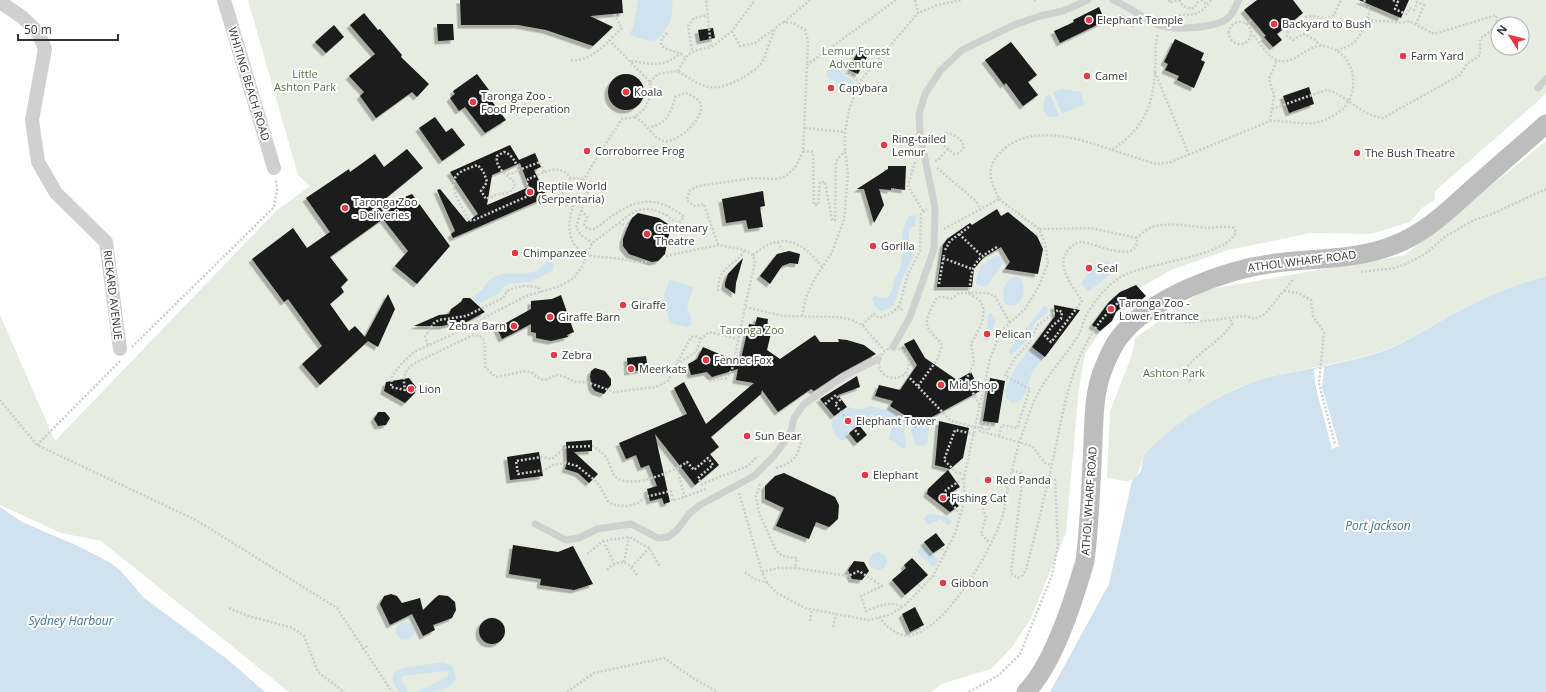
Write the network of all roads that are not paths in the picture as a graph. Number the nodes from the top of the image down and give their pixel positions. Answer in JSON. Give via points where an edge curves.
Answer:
{"nodes":[{"id":1,"x":224,"y":0,"type":"edge"},
{"id":2,"x":1088,"y":0,"type":"edge"},
{"id":3,"x":1113,"y":0,"type":"edge"},
{"id":4,"x":1239,"y":0,"type":"edge"},
{"id":5,"x":0,"y":2,"type":"edge"},
{"id":6,"x":1546,"y":79,"type":"edge"},
{"id":7,"x":1538,"y":88,"type":"dead end"},
{"id":8,"x":1546,"y":124,"type":"edge"},
{"id":9,"x":274,"y":168,"type":"road end"},
{"id":10,"x":893,"y":347,"type":"road end"},
{"id":11,"x":124,"y":349,"type":"road end"},
{"id":12,"x":878,"y":359,"type":"road end"},
{"id":13,"x":535,"y":524,"type":"dead end"},
{"id":14,"x":1026,"y":692,"type":"edge"}],
"edges":[{"from":1,"to":9,"type":"street","name":"WHITING BEACH ROAD"},
{"from":2,"to":10,"type":"lane","via":[[1078,6],[1040,16],[962,50],[940,71],[925,94],[920,114],[920,134],[935,208],[934,249],[910,317]]},
{"from":3,"to":4,"type":"lane","via":[[1160,26],[1208,26],[1221,23],[1229,17]]},
{"from":5,"to":11,"type":"street","name":"RICKARD AVENUE","via":[[38,32],[45,49],[32,120],[38,162],[56,193],[106,242]]},
{"from":6,"to":7,"type":"lane"},
{"from":8,"to":14,"type":"main road","name":"ATHOL WHARF ROAD","via":[[1445,213],[1412,237],[1373,252],[1275,263],[1222,275],[1154,307],[1131,324],[1110,352],[1103,368],[1096,398],[1085,561],[1050,657]]},
{"from":12,"to":13,"type":"lane","via":[[843,377],[804,404],[774,456],[754,476],[694,509],[668,537],[658,538],[631,524],[597,529],[579,538],[566,540]]}]}
